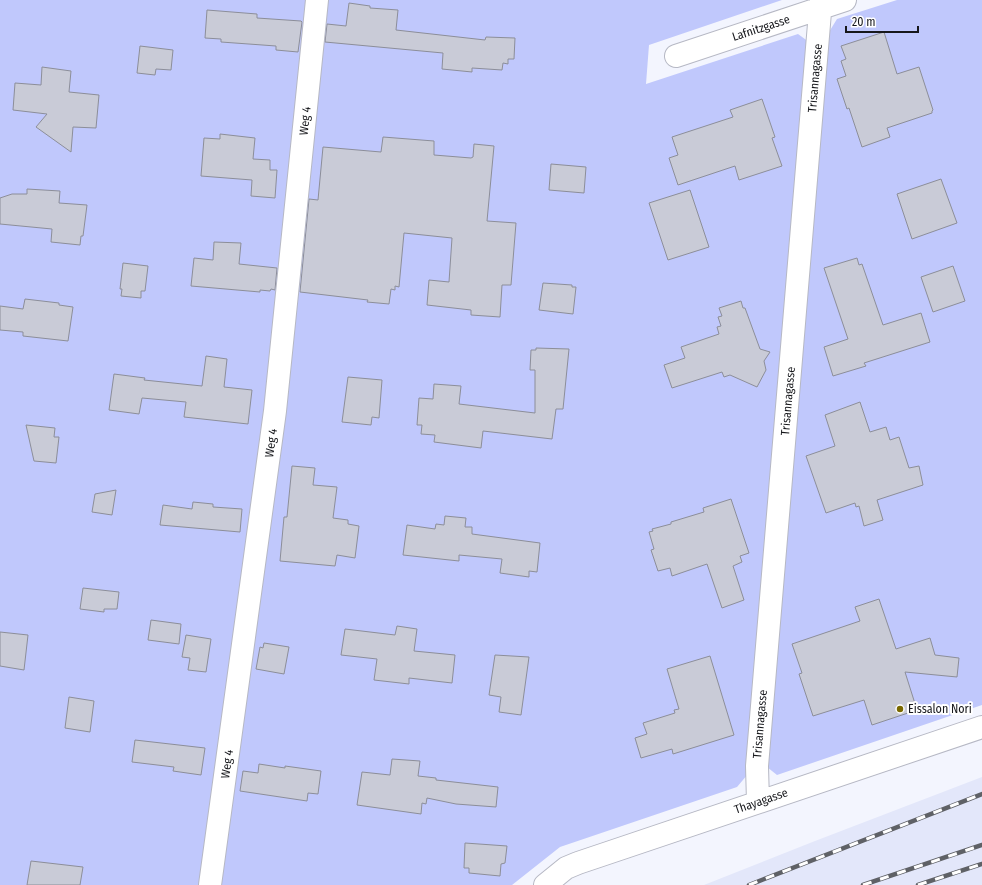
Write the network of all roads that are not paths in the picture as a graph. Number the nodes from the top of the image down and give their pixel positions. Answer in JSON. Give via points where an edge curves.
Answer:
{"nodes":[{"id":1,"x":317,"y":0,"type":"edge"},
{"id":2,"x":845,"y":0,"type":"edge"},
{"id":3,"x":821,"y":4,"type":"edge"},
{"id":4,"x":676,"y":56,"type":"dead end"},
{"id":5,"x":982,"y":727,"type":"edge"},
{"id":6,"x":758,"y":802,"type":"junction"},
{"id":7,"x":210,"y":885,"type":"edge"},
{"id":8,"x":545,"y":885,"type":"edge"}],
"edges":[{"from":1,"to":7,"type":"street","name":"Weg 4","via":[[275,411]]},
{"from":2,"to":3,"type":"street","name":"Lafnitzgasse"},
{"from":3,"to":4,"type":"street","name":"Lafnitzgasse"},
{"from":3,"to":6,"type":"street","name":"Trisannagasse","via":[[757,766]]},
{"from":5,"to":6,"type":"street","name":"Thayagasse"},
{"from":6,"to":8,"type":"street","name":"Thayagasse","via":[[578,863],[566,868]]}]}
